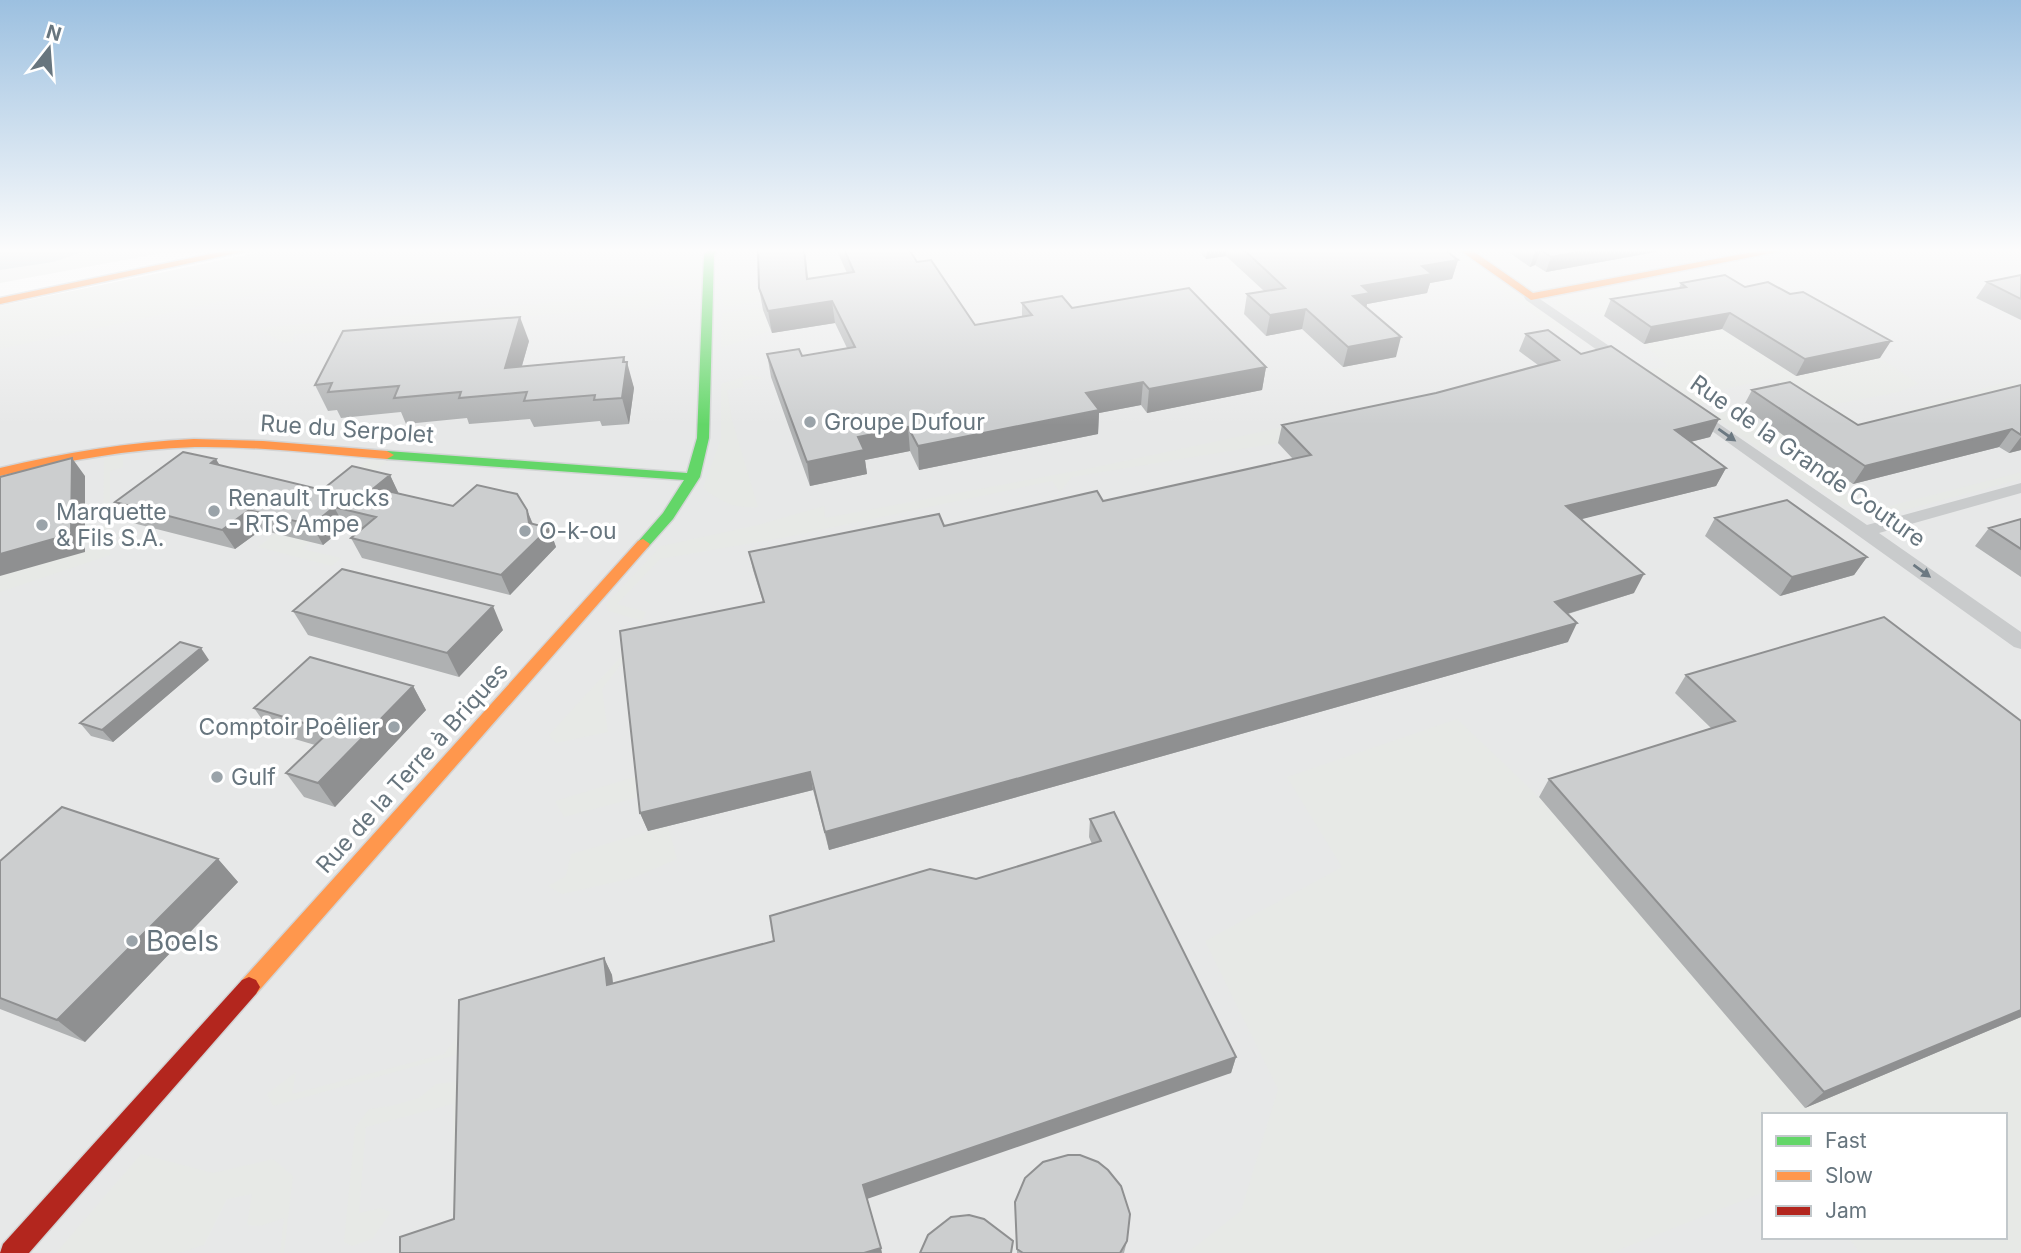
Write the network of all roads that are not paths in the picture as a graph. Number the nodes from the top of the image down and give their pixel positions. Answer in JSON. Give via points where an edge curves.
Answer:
{"nodes":[{"id":1,"x":707,"y":307,"type":"edge"},
{"id":2,"x":1546,"y":307,"type":"edge"},
{"id":3,"x":1636,"y":370,"type":"edge"},
{"id":4,"x":1678,"y":400,"type":"edge"},
{"id":5,"x":0,"y":472,"type":"edge"},
{"id":6,"x":693,"y":477,"type":"junction"},
{"id":7,"x":2021,"y":488,"type":"edge"},
{"id":8,"x":1867,"y":531,"type":"junction"},
{"id":9,"x":2021,"y":642,"type":"edge"},
{"id":10,"x":12,"y":1253,"type":"edge"}],
"edges":[{"from":1,"to":6,"type":"main road","name":"Rue de la Terre à Briques","via":[[705,427]]},
{"from":2,"to":3,"type":"street"},
{"from":4,"to":8,"type":"street","name":"Rue de la Grande Couture","one_way":true},
{"from":5,"to":6,"type":"main road","name":"Rue du Serpolet","via":[[120,447],[178,442]]},
{"from":6,"to":10,"type":"main road","name":"Rue de la Terre à Briques","via":[[668,516]]},
{"from":7,"to":8,"type":"street"},
{"from":8,"to":9,"type":"street","name":"Rue de la Grande Couture","one_way":true}]}
